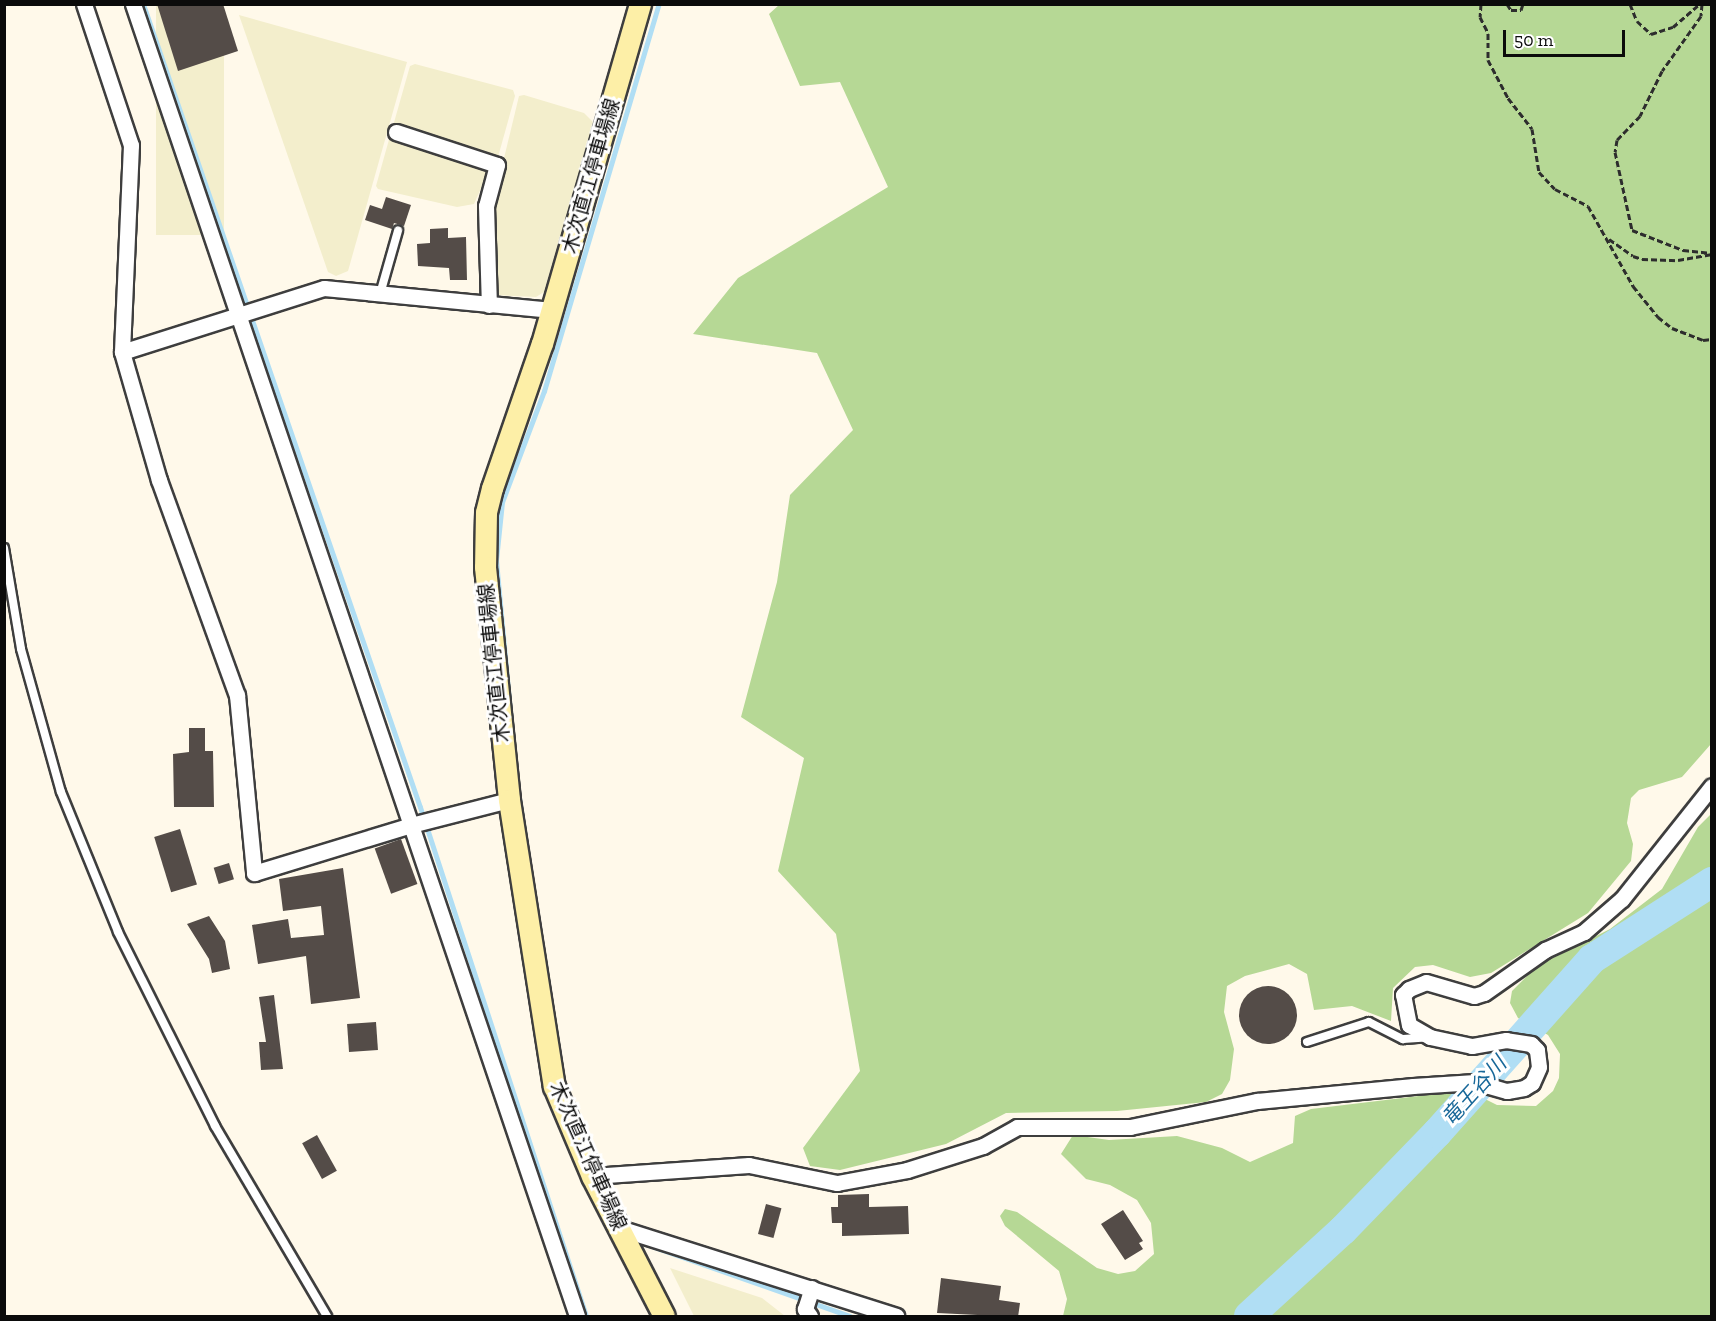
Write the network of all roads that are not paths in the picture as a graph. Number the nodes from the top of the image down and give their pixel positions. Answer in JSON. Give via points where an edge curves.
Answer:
{"nodes":[{"id":1,"x":84,"y":4,"type":"edge"},
{"id":2,"x":133,"y":4,"type":"edge"},
{"id":3,"x":640,"y":4,"type":"edge"},
{"id":4,"x":396,"y":132,"type":"dead end"},
{"id":5,"x":398,"y":231,"type":"dead end"},
{"id":6,"x":380,"y":294,"type":"junction"},
{"id":7,"x":489,"y":304,"type":"junction"},
{"id":8,"x":552,"y":310,"type":"junction"},
{"id":9,"x":237,"y":313,"type":"junction"},
{"id":10,"x":122,"y":352,"type":"junction"},
{"id":11,"x":4,"y":549,"type":"edge"},
{"id":12,"x":1712,"y":786,"type":"edge"},
{"id":13,"x":509,"y":800,"type":"junction"},
{"id":14,"x":411,"y":825,"type":"junction"},
{"id":15,"x":1430,"y":1037,"type":"junction"},
{"id":16,"x":1307,"y":1042,"type":"dead end"},
{"id":17,"x":592,"y":1176,"type":"junction"},
{"id":18,"x":619,"y":1228,"type":"junction"},
{"id":19,"x":812,"y":1288,"type":"junction"},
{"id":20,"x":327,"y":1317,"type":"edge"},
{"id":21,"x":577,"y":1317,"type":"edge"},
{"id":22,"x":664,"y":1317,"type":"edge"},
{"id":23,"x":810,"y":1317,"type":"edge"},
{"id":24,"x":896,"y":1317,"type":"edge"}],
"edges":[{"from":1,"to":10,"type":"street","via":[[130,145]]},
{"from":2,"to":9,"type":"street"},
{"from":3,"to":8,"type":"main road","name":"木次直江停車場線"},
{"from":4,"to":7,"type":"street","via":[[497,165],[486,206]]},
{"from":5,"to":6,"type":"lane"},
{"from":6,"to":7,"type":"street"},
{"from":6,"to":9,"type":"street","via":[[324,288]]},
{"from":7,"to":8,"type":"street"},
{"from":8,"to":13,"type":"main road","name":"木次直江停車場線","via":[[486,512],[485,567]]},
{"from":9,"to":10,"type":"street"},
{"from":9,"to":14,"type":"street"},
{"from":10,"to":14,"type":"street","via":[[159,480],[237,695],[254,873]]},
{"from":11,"to":20,"type":"lane","via":[[21,649],[61,792],[118,932],[215,1126]]},
{"from":12,"to":15,"type":"street","via":[[1622,899],[1584,932],[1545,950],[1495,986],[1474,996],[1426,982],[1409,989],[1403,995],[1404,1015],[1409,1025]]},
{"from":13,"to":14,"type":"street"},
{"from":13,"to":17,"type":"main road","name":"木次直江停車場線","via":[[554,1086]]},
{"from":14,"to":21,"type":"street"},
{"from":15,"to":16,"type":"lane","via":[[1403,1039],[1369,1022]]},
{"from":15,"to":17,"type":"street","via":[[1472,1046],[1524,1041],[1537,1050],[1539,1066],[1532,1083],[1518,1090],[1475,1083],[1413,1086],[1257,1101],[1130,1127],[1017,1127],[983,1146],[907,1170],[837,1183],[749,1165]]},
{"from":17,"to":18,"type":"main road","name":"木次直江停車場線"},
{"from":18,"to":19,"type":"street"},
{"from":18,"to":22,"type":"main road","name":"木次直江停車場線"},
{"from":19,"to":23,"type":"street","via":[[805,1309]]},
{"from":19,"to":24,"type":"street"}]}
